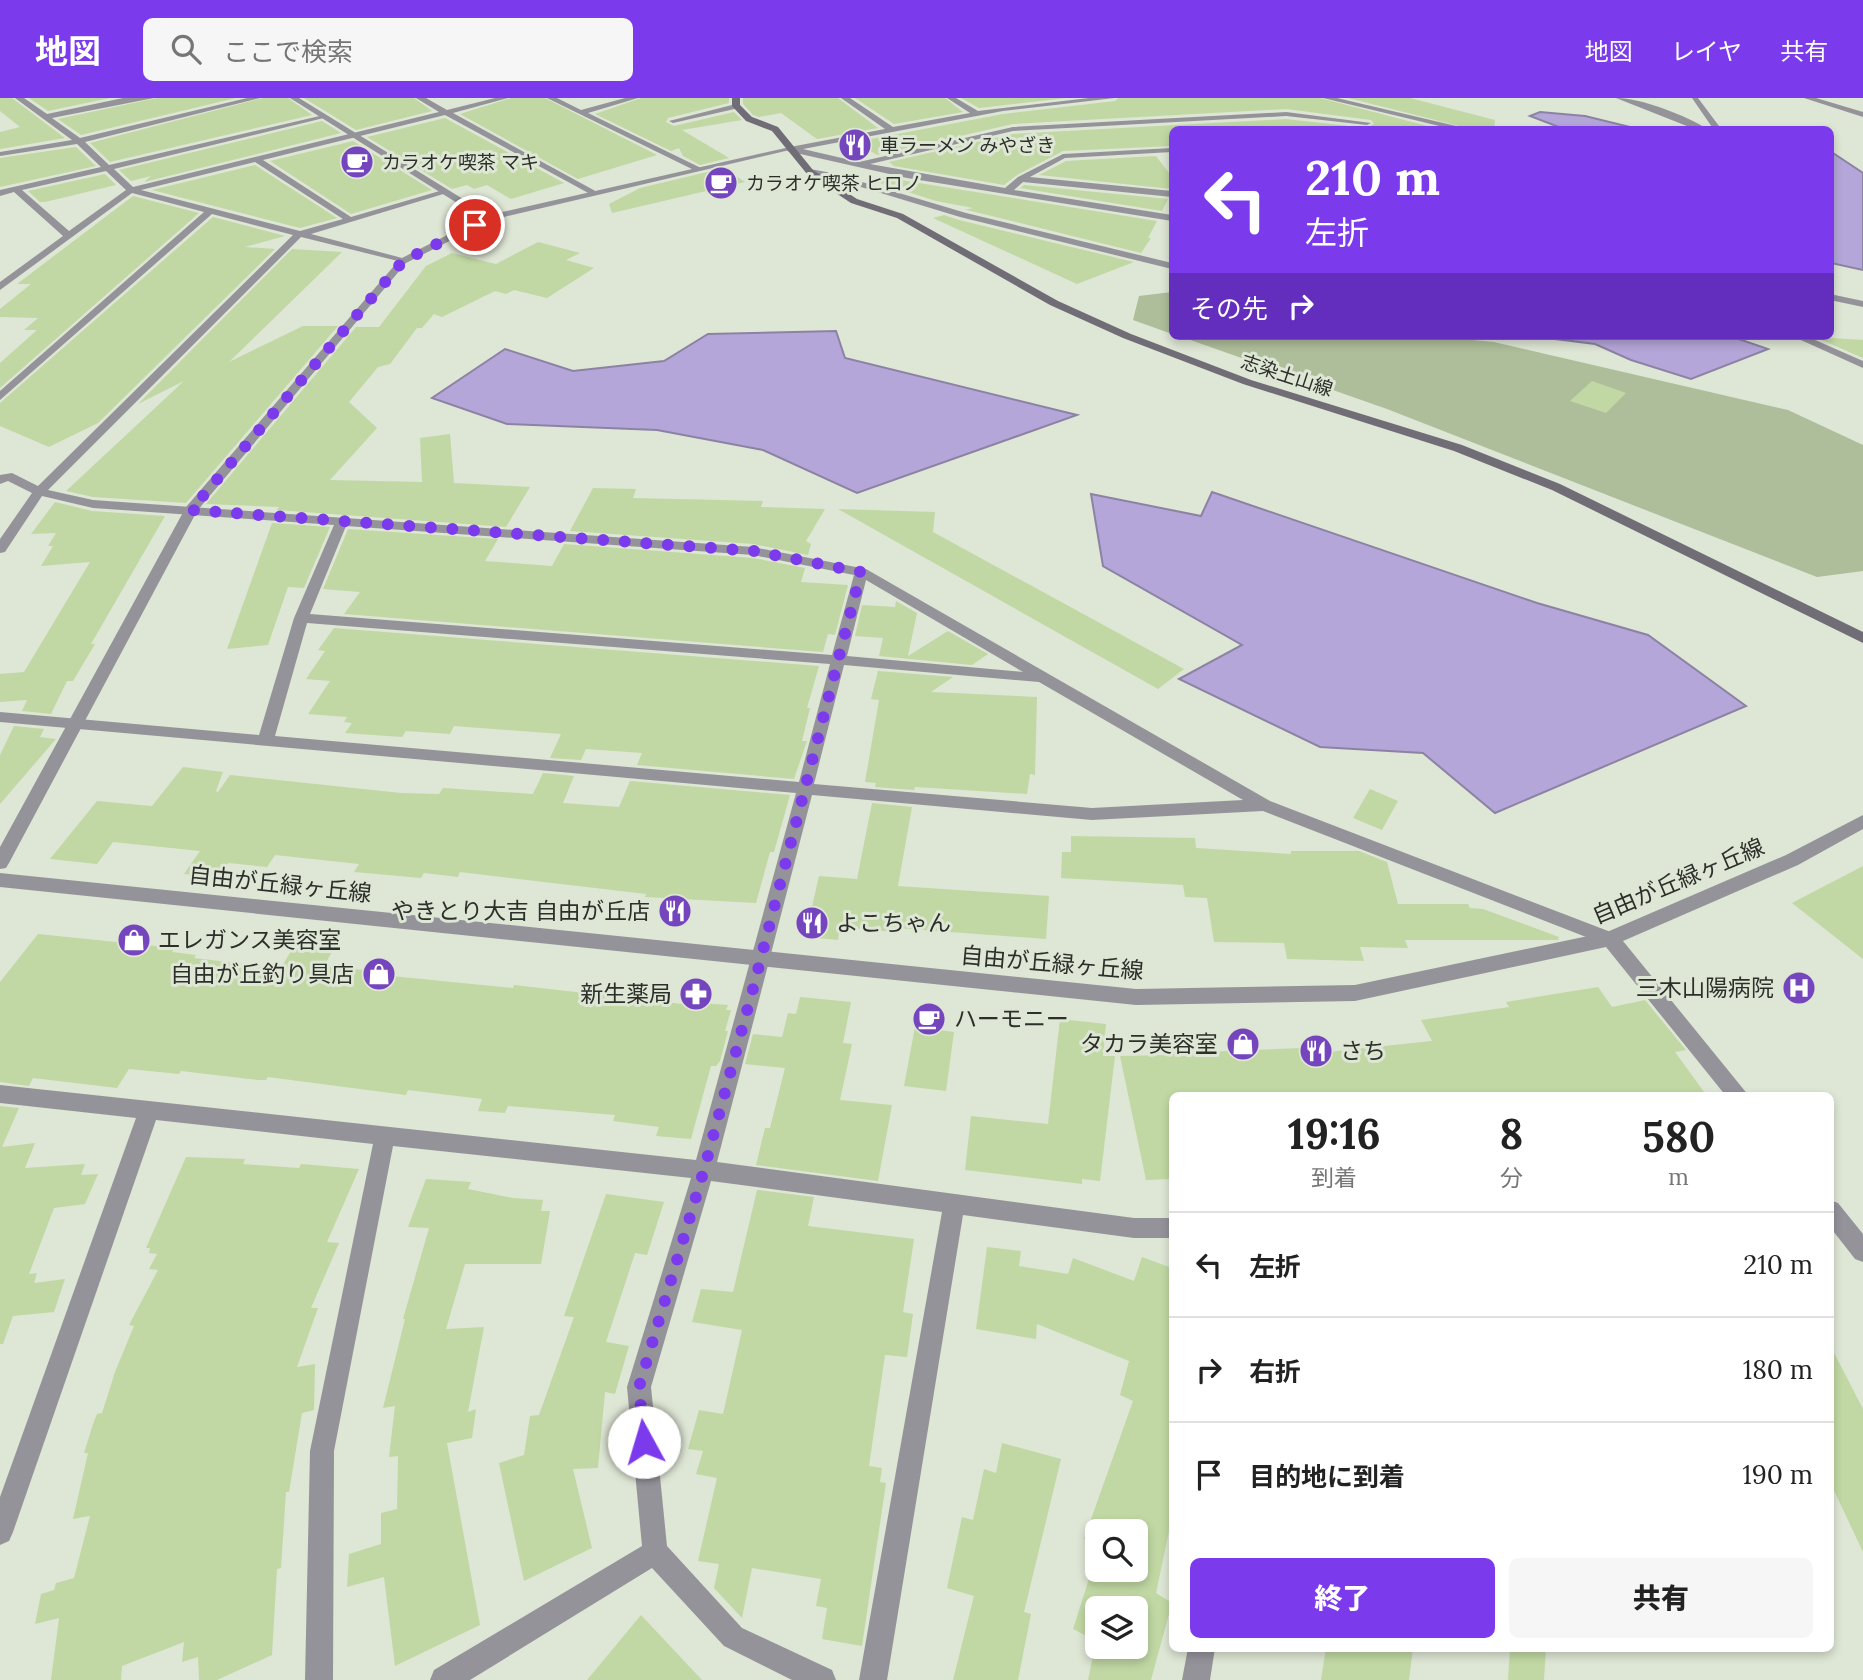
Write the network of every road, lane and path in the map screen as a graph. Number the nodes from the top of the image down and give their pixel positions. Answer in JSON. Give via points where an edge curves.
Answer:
{"nodes":[{"id":1,"x":19,"y":98,"type":"edge"},
{"id":2,"x":134,"y":98,"type":"edge"},
{"id":3,"x":149,"y":98,"type":"edge"},
{"id":4,"x":256,"y":98,"type":"edge"},
{"id":5,"x":294,"y":98,"type":"edge"},
{"id":6,"x":420,"y":98,"type":"edge"},
{"id":7,"x":504,"y":98,"type":"edge"},
{"id":8,"x":551,"y":98,"type":"edge"},
{"id":9,"x":634,"y":98,"type":"edge"},
{"id":10,"x":845,"y":98,"type":"edge"},
{"id":11,"x":951,"y":98,"type":"edge"},
{"id":12,"x":1111,"y":98,"type":"edge"},
{"id":13,"x":1327,"y":98,"type":"edge"},
{"id":14,"x":1620,"y":98,"type":"edge"},
{"id":15,"x":1706,"y":98,"type":"edge"},
{"id":16,"x":1808,"y":98,"type":"edge"},
{"id":17,"x":1694,"y":99,"type":"edge"},
{"id":18,"x":1062,"y":100,"type":"edge"},
{"id":19,"x":736,"y":102,"type":"edge"},
{"id":20,"x":158,"y":105,"type":"dead end"},
{"id":21,"x":1371,"y":110,"type":"junction"},
{"id":22,"x":167,"y":111,"type":"dead end"},
{"id":23,"x":448,"y":112,"type":"junction"},
{"id":24,"x":581,"y":112,"type":"junction"},
{"id":25,"x":977,"y":114,"type":"junction"},
{"id":26,"x":1863,"y":115,"type":"edge"},
{"id":27,"x":46,"y":117,"type":"junction"},
{"id":28,"x":177,"y":117,"type":"junction"},
{"id":29,"x":324,"y":117,"type":"junction"},
{"id":30,"x":673,"y":121,"type":"dead end"},
{"id":31,"x":1367,"y":126,"type":"edge"},
{"id":32,"x":1449,"y":126,"type":"edge"},
{"id":33,"x":1696,"y":126,"type":"edge"},
{"id":34,"x":1715,"y":126,"type":"edge"},
{"id":35,"x":892,"y":130,"type":"junction"},
{"id":36,"x":354,"y":135,"type":"junction"},
{"id":37,"x":79,"y":141,"type":"junction"},
{"id":38,"x":790,"y":149,"type":"junction"},
{"id":39,"x":1169,"y":150,"type":"edge"},
{"id":40,"x":0,"y":154,"type":"edge"},
{"id":41,"x":256,"y":159,"type":"junction"},
{"id":42,"x":856,"y":165,"type":"junction"},
{"id":43,"x":107,"y":167,"type":"junction"},
{"id":44,"x":699,"y":169,"type":"junction"},
{"id":45,"x":810,"y":172,"type":"junction"},
{"id":46,"x":1021,"y":179,"type":"junction"},
{"id":47,"x":1169,"y":187,"type":"edge"},
{"id":48,"x":15,"y":189,"type":"junction"},
{"id":49,"x":131,"y":190,"type":"junction"},
{"id":50,"x":446,"y":192,"type":"junction"},
{"id":51,"x":1006,"y":192,"type":"junction"},
{"id":52,"x":1159,"y":192,"type":"junction"},
{"id":53,"x":0,"y":193,"type":"edge"},
{"id":54,"x":595,"y":193,"type":"junction"},
{"id":55,"x":1169,"y":194,"type":"edge"},
{"id":56,"x":210,"y":212,"type":"junction"},
{"id":57,"x":488,"y":218,"type":"junction"},
{"id":58,"x":1169,"y":218,"type":"edge"},
{"id":59,"x":350,"y":220,"type":"junction"},
{"id":60,"x":298,"y":235,"type":"junction"},
{"id":61,"x":69,"y":236,"type":"junction"},
{"id":62,"x":403,"y":261,"type":"junction"},
{"id":63,"x":1169,"y":265,"type":"edge"},
{"id":64,"x":0,"y":287,"type":"edge"},
{"id":65,"x":1834,"y":298,"type":"edge"},
{"id":66,"x":1863,"y":304,"type":"edge"},
{"id":67,"x":1806,"y":340,"type":"edge"},
{"id":68,"x":1863,"y":365,"type":"edge"},
{"id":69,"x":0,"y":397,"type":"edge"},
{"id":70,"x":3,"y":475,"type":"edge"},
{"id":71,"x":39,"y":492,"type":"junction"},
{"id":72,"x":191,"y":510,"type":"junction"},
{"id":73,"x":342,"y":521,"type":"junction"},
{"id":74,"x":0,"y":549,"type":"edge"},
{"id":75,"x":861,"y":572,"type":"junction"},
{"id":76,"x":302,"y":618,"type":"junction"},
{"id":77,"x":1863,"y":638,"type":"edge"},
{"id":78,"x":838,"y":660,"type":"junction"},
{"id":79,"x":1042,"y":678,"type":"junction"},
{"id":80,"x":0,"y":717,"type":"edge"},
{"id":81,"x":75,"y":725,"type":"junction"},
{"id":82,"x":265,"y":742,"type":"junction"},
{"id":83,"x":806,"y":788,"type":"junction"},
{"id":84,"x":1264,"y":805,"type":"junction"},
{"id":85,"x":1863,"y":821,"type":"edge"},
{"id":86,"x":0,"y":863,"type":"edge"},
{"id":87,"x":0,"y":880,"type":"edge"},
{"id":88,"x":1609,"y":939,"type":"junction"},
{"id":89,"x":761,"y":959,"type":"junction"},
{"id":90,"x":1736,"y":1092,"type":"edge"},
{"id":91,"x":0,"y":1094,"type":"edge"},
{"id":92,"x":149,"y":1111,"type":"junction"},
{"id":93,"x":385,"y":1136,"type":"junction"},
{"id":94,"x":704,"y":1170,"type":"junction"},
{"id":95,"x":954,"y":1204,"type":"junction"},
{"id":96,"x":1834,"y":1215,"type":"edge"},
{"id":97,"x":1169,"y":1228,"type":"edge"},
{"id":98,"x":1863,"y":1251,"type":"edge"},
{"id":99,"x":0,"y":1532,"type":"edge"},
{"id":100,"x":655,"y":1552,"type":"junction"},
{"id":101,"x":1201,"y":1652,"type":"edge"},
{"id":102,"x":319,"y":1680,"type":"edge"},
{"id":103,"x":444,"y":1680,"type":"edge"},
{"id":104,"x":822,"y":1680,"type":"edge"},
{"id":105,"x":873,"y":1680,"type":"edge"},
{"id":106,"x":1196,"y":1680,"type":"edge"}],
"edges":[{"from":1,"to":27,"type":"street"},
{"from":2,"to":3,"type":"street"},
{"from":2,"to":27,"type":"street"},
{"from":3,"to":20,"type":"street"},
{"from":4,"to":28,"type":"street"},
{"from":5,"to":29,"type":"street"},
{"from":6,"to":23,"type":"street"},
{"from":7,"to":23,"type":"street"},
{"from":8,"to":24,"type":"street"},
{"from":9,"to":24,"type":"street"},
{"from":10,"to":35,"type":"street"},
{"from":11,"to":25,"type":"street"},
{"from":12,"to":18,"type":"street"},
{"from":13,"to":21,"type":"street"},
{"from":14,"to":33,"type":"street"},
{"from":15,"to":17,"type":"street"},
{"from":16,"to":26,"type":"street"},
{"from":17,"to":34,"type":"street"},
{"from":18,"to":25,"type":"street"},
{"from":19,"to":30,"type":"street"},
{"from":19,"to":38,"type":"main road","name":"志染土山線","via":[[749,119],[775,129]]},
{"from":21,"to":31,"type":"street"},
{"from":21,"to":32,"type":"street"},
{"from":22,"to":28,"type":"street"},
{"from":23,"to":36,"type":"street"},
{"from":23,"to":54,"type":"street"},
{"from":24,"to":44,"type":"street"},
{"from":25,"to":35,"type":"street"},
{"from":27,"to":37,"type":"street"},
{"from":28,"to":37,"type":"street"},
{"from":29,"to":36,"type":"street"},
{"from":29,"to":43,"type":"street"},
{"from":31,"to":42,"type":"street","via":[[1286,114],[1013,129]]},
{"from":35,"to":38,"type":"street"},
{"from":36,"to":41,"type":"street"},
{"from":36,"to":50,"type":"street"},
{"from":37,"to":40,"type":"street"},
{"from":37,"to":43,"type":"street"},
{"from":38,"to":42,"type":"street"},
{"from":38,"to":44,"type":"street"},
{"from":38,"to":45,"type":"main road","name":"志染土山線"},
{"from":39,"to":46,"type":"street","via":[[1063,156]]},
{"from":41,"to":49,"type":"street"},
{"from":41,"to":59,"type":"street"},
{"from":42,"to":51,"type":"street"},
{"from":43,"to":48,"type":"street"},
{"from":43,"to":49,"type":"street"},
{"from":44,"to":54,"type":"street"},
{"from":45,"to":63,"type":"street"},
{"from":45,"to":77,"type":"main road","name":"志染土山線","via":[[854,201],[900,216],[1054,303],[1126,336],[1247,382],[1458,448],[1556,487]]},
{"from":46,"to":51,"type":"street"},
{"from":46,"to":52,"type":"street"},
{"from":47,"to":52,"type":"street"},
{"from":48,"to":53,"type":"street"},
{"from":48,"to":61,"type":"street"},
{"from":49,"to":56,"type":"street"},
{"from":49,"to":61,"type":"street"},
{"from":50,"to":57,"type":"street"},
{"from":50,"to":59,"type":"street"},
{"from":51,"to":58,"type":"street"},
{"from":52,"to":55,"type":"street"},
{"from":54,"to":57,"type":"street"},
{"from":56,"to":60,"type":"street"},
{"from":56,"to":69,"type":"street"},
{"from":57,"to":62,"type":"street"},
{"from":59,"to":60,"type":"street"},
{"from":60,"to":62,"type":"street"},
{"from":60,"to":71,"type":"street"},
{"from":61,"to":64,"type":"street"},
{"from":62,"to":72,"type":"street"},
{"from":65,"to":66,"type":"street"},
{"from":67,"to":68,"type":"street"},
{"from":70,"to":71,"type":"street"},
{"from":71,"to":72,"type":"street","via":[[93,504]]},
{"from":71,"to":74,"type":"street"},
{"from":72,"to":73,"type":"street"},
{"from":72,"to":81,"type":"street"},
{"from":73,"to":75,"type":"street","via":[[754,551]]},
{"from":73,"to":76,"type":"street"},
{"from":75,"to":78,"type":"street"},
{"from":75,"to":79,"type":"street"},
{"from":76,"to":78,"type":"street"},
{"from":76,"to":82,"type":"street"},
{"from":78,"to":79,"type":"street"},
{"from":78,"to":83,"type":"street"},
{"from":79,"to":84,"type":"street"},
{"from":80,"to":81,"type":"street"},
{"from":81,"to":82,"type":"street"},
{"from":81,"to":86,"type":"street"},
{"from":82,"to":83,"type":"street"},
{"from":83,"to":84,"type":"street","via":[[1092,814]]},
{"from":83,"to":89,"type":"street"},
{"from":84,"to":88,"type":"street"},
{"from":85,"to":88,"type":"street","name":"自由が丘緑ヶ丘線","via":[[1792,860]]},
{"from":87,"to":89,"type":"street","name":"自由が丘緑ヶ丘線"},
{"from":88,"to":89,"type":"street","name":"自由が丘緑ヶ丘線","via":[[1355,993],[1136,997]]},
{"from":88,"to":90,"type":"street"},
{"from":89,"to":94,"type":"street"},
{"from":91,"to":92,"type":"street"},
{"from":92,"to":93,"type":"street"},
{"from":92,"to":99,"type":"street"},
{"from":93,"to":94,"type":"street"},
{"from":93,"to":102,"type":"street","via":[[322,1451]]},
{"from":94,"to":95,"type":"street"},
{"from":94,"to":100,"type":"street","via":[[639,1387]]},
{"from":95,"to":97,"type":"street","via":[[1134,1228]]},
{"from":95,"to":105,"type":"street"},
{"from":96,"to":98,"type":"street"},
{"from":100,"to":103,"type":"street"},
{"from":100,"to":104,"type":"street","via":[[733,1637]]},
{"from":101,"to":106,"type":"street"}]}
